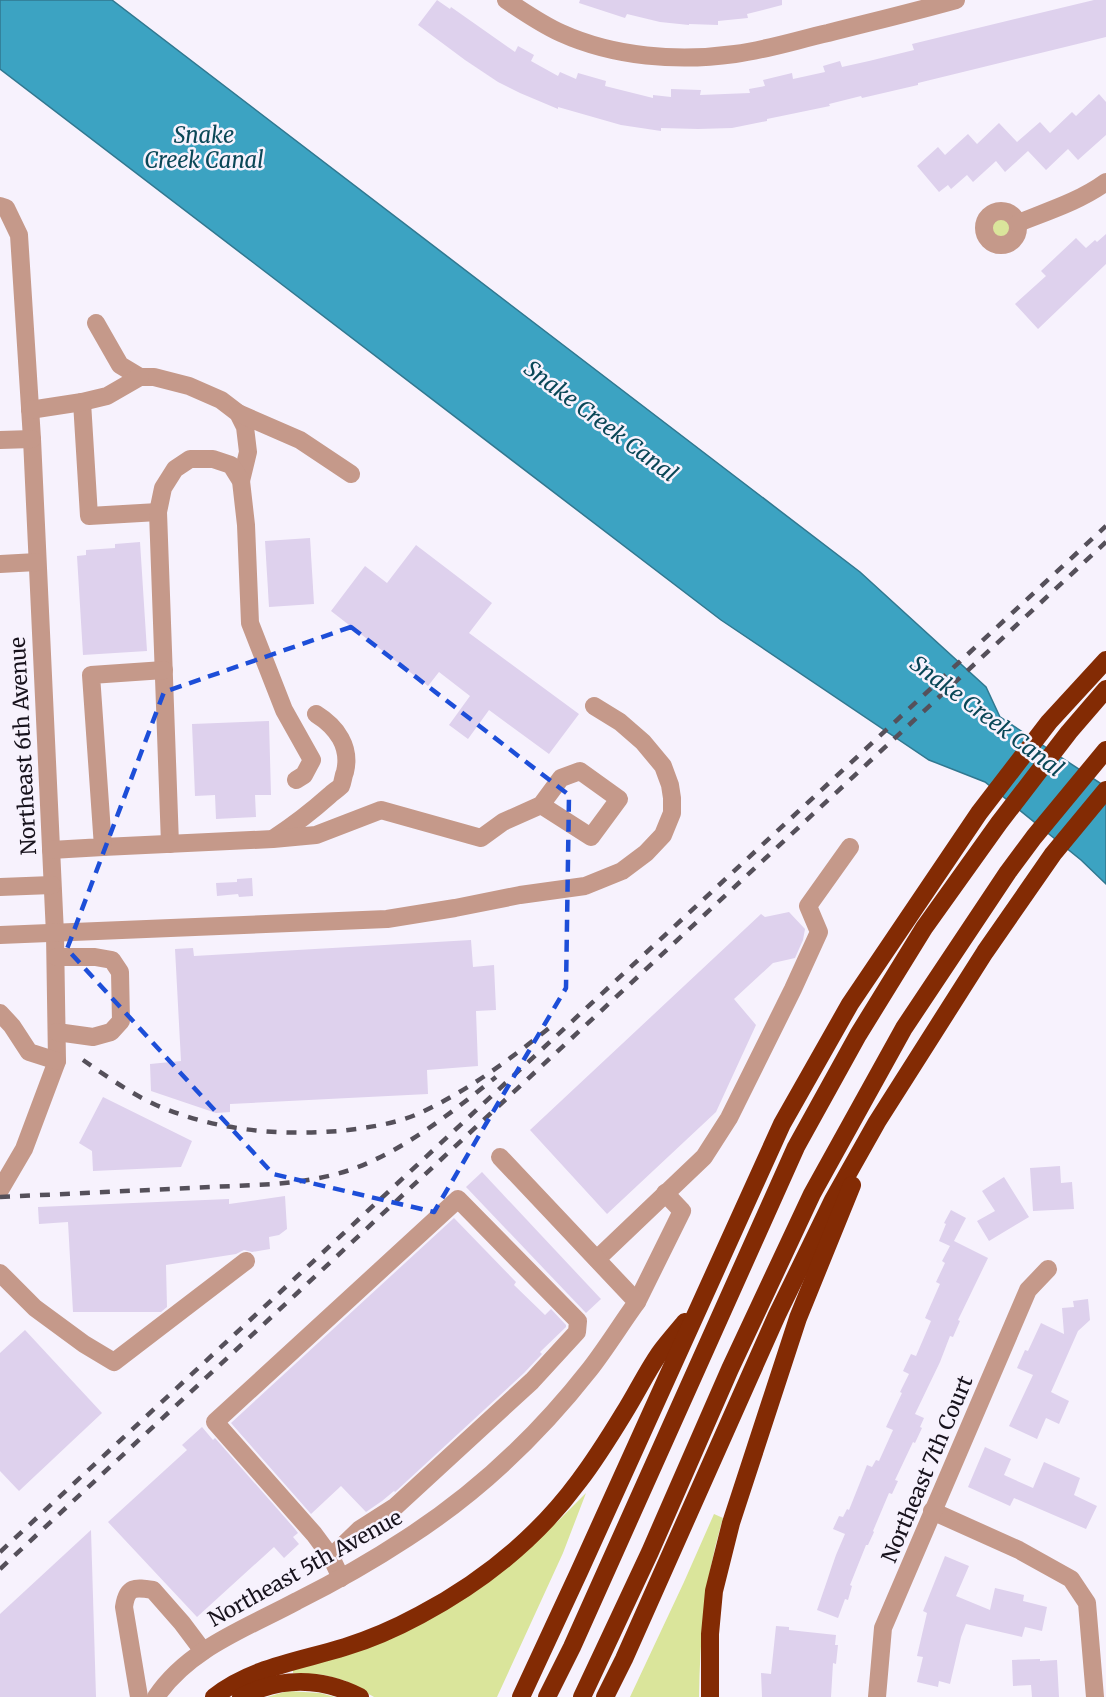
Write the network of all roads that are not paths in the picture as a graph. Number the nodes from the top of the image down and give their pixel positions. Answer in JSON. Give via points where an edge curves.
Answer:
{"nodes":[{"id":1,"x":506,"y":0,"type":"edge"},
{"id":2,"x":956,"y":0,"type":"edge"},
{"id":3,"x":1106,"y":182,"type":"edge"},
{"id":4,"x":3,"y":207,"type":"edge"},
{"id":5,"x":1018,"y":223,"type":"dead end"},
{"id":6,"x":96,"y":323,"type":"dead end"},
{"id":7,"x":140,"y":377,"type":"junction"},
{"id":8,"x":82,"y":402,"type":"junction"},
{"id":9,"x":30,"y":410,"type":"junction"},
{"id":10,"x":238,"y":413,"type":"junction"},
{"id":11,"x":32,"y":439,"type":"junction"},
{"id":12,"x":0,"y":440,"type":"edge"},
{"id":13,"x":351,"y":474,"type":"dead end"},
{"id":14,"x":241,"y":481,"type":"junction"},
{"id":15,"x":158,"y":512,"type":"junction"},
{"id":16,"x":37,"y":562,"type":"junction"},
{"id":17,"x":0,"y":564,"type":"edge"},
{"id":18,"x":1106,"y":660,"type":"edge"},
{"id":19,"x":164,"y":670,"type":"junction"},
{"id":20,"x":1106,"y":689,"type":"edge"},
{"id":21,"x":594,"y":705,"type":"dead end"},
{"id":22,"x":316,"y":714,"type":"dead end"},
{"id":23,"x":1105,"y":750,"type":"edge"},
{"id":24,"x":296,"y":780,"type":"dead end"},
{"id":25,"x":1106,"y":790,"type":"edge"},
{"id":26,"x":541,"y":805,"type":"dead end"},
{"id":27,"x":273,"y":839,"type":"junction"},
{"id":28,"x":170,"y":844,"type":"junction"},
{"id":29,"x":103,"y":847,"type":"junction"},
{"id":30,"x":850,"y":847,"type":"dead end"},
{"id":31,"x":51,"y":850,"type":"junction"},
{"id":32,"x":52,"y":885,"type":"junction"},
{"id":33,"x":0,"y":887,"type":"edge"},
{"id":34,"x":55,"y":934,"type":"junction"},
{"id":35,"x":0,"y":935,"type":"edge"},
{"id":36,"x":56,"y":959,"type":"junction"},
{"id":37,"x":0,"y":1013,"type":"edge"},
{"id":38,"x":57,"y":1032,"type":"junction"},
{"id":39,"x":57,"y":1061,"type":"junction"},
{"id":40,"x":877,"y":1122,"type":"junction"},
{"id":41,"x":500,"y":1157,"type":"dead end"},
{"id":42,"x":0,"y":1190,"type":"edge"},
{"id":43,"x":665,"y":1193,"type":"junction"},
{"id":44,"x":597,"y":1259,"type":"junction"},
{"id":45,"x":246,"y":1261,"type":"dead end"},
{"id":46,"x":1048,"y":1269,"type":"dead end"},
{"id":47,"x":0,"y":1273,"type":"edge"},
{"id":48,"x":703,"y":1300,"type":"junction"},
{"id":49,"x":637,"y":1302,"type":"junction"},
{"id":50,"x":932,"y":1511,"type":"junction"},
{"id":51,"x":331,"y":1557,"type":"junction"},
{"id":52,"x":341,"y":1578,"type":"junction"},
{"id":53,"x":203,"y":1650,"type":"junction"},
{"id":54,"x":139,"y":1697,"type":"edge"},
{"id":55,"x":156,"y":1697,"type":"edge"},
{"id":56,"x":214,"y":1697,"type":"edge"},
{"id":57,"x":241,"y":1697,"type":"edge"},
{"id":58,"x":360,"y":1697,"type":"edge"},
{"id":59,"x":521,"y":1697,"type":"edge"},
{"id":60,"x":547,"y":1697,"type":"edge"},
{"id":61,"x":582,"y":1697,"type":"edge"},
{"id":62,"x":605,"y":1697,"type":"edge"},
{"id":63,"x":710,"y":1697,"type":"edge"},
{"id":64,"x":877,"y":1697,"type":"edge"},
{"id":65,"x":1095,"y":1697,"type":"edge"}],
"edges":[{"from":1,"to":2,"type":"street","via":[[562,33],[631,54],[664,57],[735,54]]},
{"from":3,"to":5,"type":"street","via":[[1077,199]]},
{"from":4,"to":9,"type":"street","name":"Northeast 6th Avenue","via":[[19,235]]},
{"from":6,"to":7,"type":"street","via":[[120,364]]},
{"from":7,"to":8,"type":"street","via":[[107,396]]},
{"from":7,"to":10,"type":"street","via":[[189,386],[221,400]]},
{"from":8,"to":9,"type":"street"},
{"from":8,"to":15,"type":"street","via":[[89,516]]},
{"from":9,"to":11,"type":"street","name":"Northeast 6th Avenue"},
{"from":10,"to":13,"type":"street","via":[[300,440]]},
{"from":10,"to":14,"type":"street","via":[[245,427],[248,452]]},
{"from":11,"to":12,"type":"street"},
{"from":11,"to":16,"type":"street","name":"Northeast 6th Avenue"},
{"from":14,"to":15,"type":"street","via":[[231,465],[213,459],[190,459],[175,469],[163,488]]},
{"from":14,"to":24,"type":"street","via":[[250,623],[284,710],[312,760],[304,775]]},
{"from":15,"to":19,"type":"street"},
{"from":16,"to":17,"type":"street"},
{"from":16,"to":31,"type":"street","name":"Northeast 6th Avenue"},
{"from":18,"to":48,"type":"highway","via":[[1049,722],[979,813],[850,1005],[782,1124]]},
{"from":19,"to":28,"type":"street"},
{"from":19,"to":29,"type":"street","via":[[91,675]]},
{"from":20,"to":60,"type":"highway","via":[[999,822],[924,928],[858,1035],[796,1148]]},
{"from":21,"to":34,"type":"street","via":[[643,742],[663,766],[670,785],[672,813],[663,835],[622,872],[585,886],[387,919]]},
{"from":22,"to":27,"type":"street","via":[[342,740],[346,767],[341,785],[312,812]]},
{"from":23,"to":61,"type":"highway","via":[[1008,872],[904,1028],[812,1194]]},
{"from":25,"to":40,"type":"highway","via":[[1053,854],[985,952]]},
{"from":26,"to":27,"type":"street","via":[[503,822],[481,838],[381,810],[316,835]]},
{"from":27,"to":28,"type":"street"},
{"from":28,"to":29,"type":"street"},
{"from":29,"to":31,"type":"street"},
{"from":30,"to":43,"type":"street","via":[[808,906],[819,932],[729,1118],[704,1157]]},
{"from":31,"to":32,"type":"street","name":"Northeast 6th Avenue"},
{"from":32,"to":33,"type":"street"},
{"from":32,"to":34,"type":"street","name":"Northeast 6th Avenue"},
{"from":34,"to":35,"type":"street"},
{"from":34,"to":36,"type":"street","name":"Northeast 6th Avenue"},
{"from":36,"to":38,"type":"street"},
{"from":36,"to":38,"type":"street","via":[[112,960],[120,972],[121,1021],[111,1032],[93,1036]]},
{"from":37,"to":39,"type":"street","via":[[29,1052]]},
{"from":38,"to":39,"type":"street"},
{"from":39,"to":42,"type":"street","via":[[24,1149]]},
{"from":40,"to":62,"type":"highway","via":[[833,1200],[777,1315]]},
{"from":40,"to":63,"type":"highway","via":[[798,1318],[731,1523],[714,1591]]},
{"from":41,"to":44,"type":"street"},
{"from":43,"to":44,"type":"street"},
{"from":43,"to":49,"type":"street","name":"Northeast 5th Avenue","via":[[682,1211]]},
{"from":44,"to":49,"type":"street"},
{"from":45,"to":47,"type":"street","via":[[114,1362],[35,1308]]},
{"from":46,"to":50,"type":"street","name":"Northeast 7th Court","via":[[1028,1290]]},
{"from":48,"to":56,"type":"highway","via":[[659,1355],[580,1480],[544,1523],[501,1562],[442,1603],[397,1626],[346,1647],[258,1672]]},
{"from":48,"to":59,"type":"highway"},
{"from":49,"to":52,"type":"street","name":"Northeast 5th Avenue","via":[[573,1389],[491,1473],[435,1519]]},
{"from":50,"to":64,"type":"street","name":"Northeast 7th Court","via":[[883,1628]]},
{"from":50,"to":65,"type":"street","via":[[1019,1550],[1071,1579],[1088,1603]]},
{"from":51,"to":51,"type":"street","via":[[360,1528],[396,1506],[532,1382],[577,1332],[578,1321],[458,1199],[215,1422]]},
{"from":51,"to":52,"type":"street"},
{"from":52,"to":53,"type":"street","name":"Northeast 5th Avenue"},
{"from":53,"to":54,"type":"street","via":[[153,1590],[130,1590],[124,1606]]},
{"from":53,"to":55,"type":"street","name":"Northeast 5th Avenue"},
{"from":57,"to":58,"type":"highway","via":[[265,1687],[297,1681],[334,1686]]}]}
